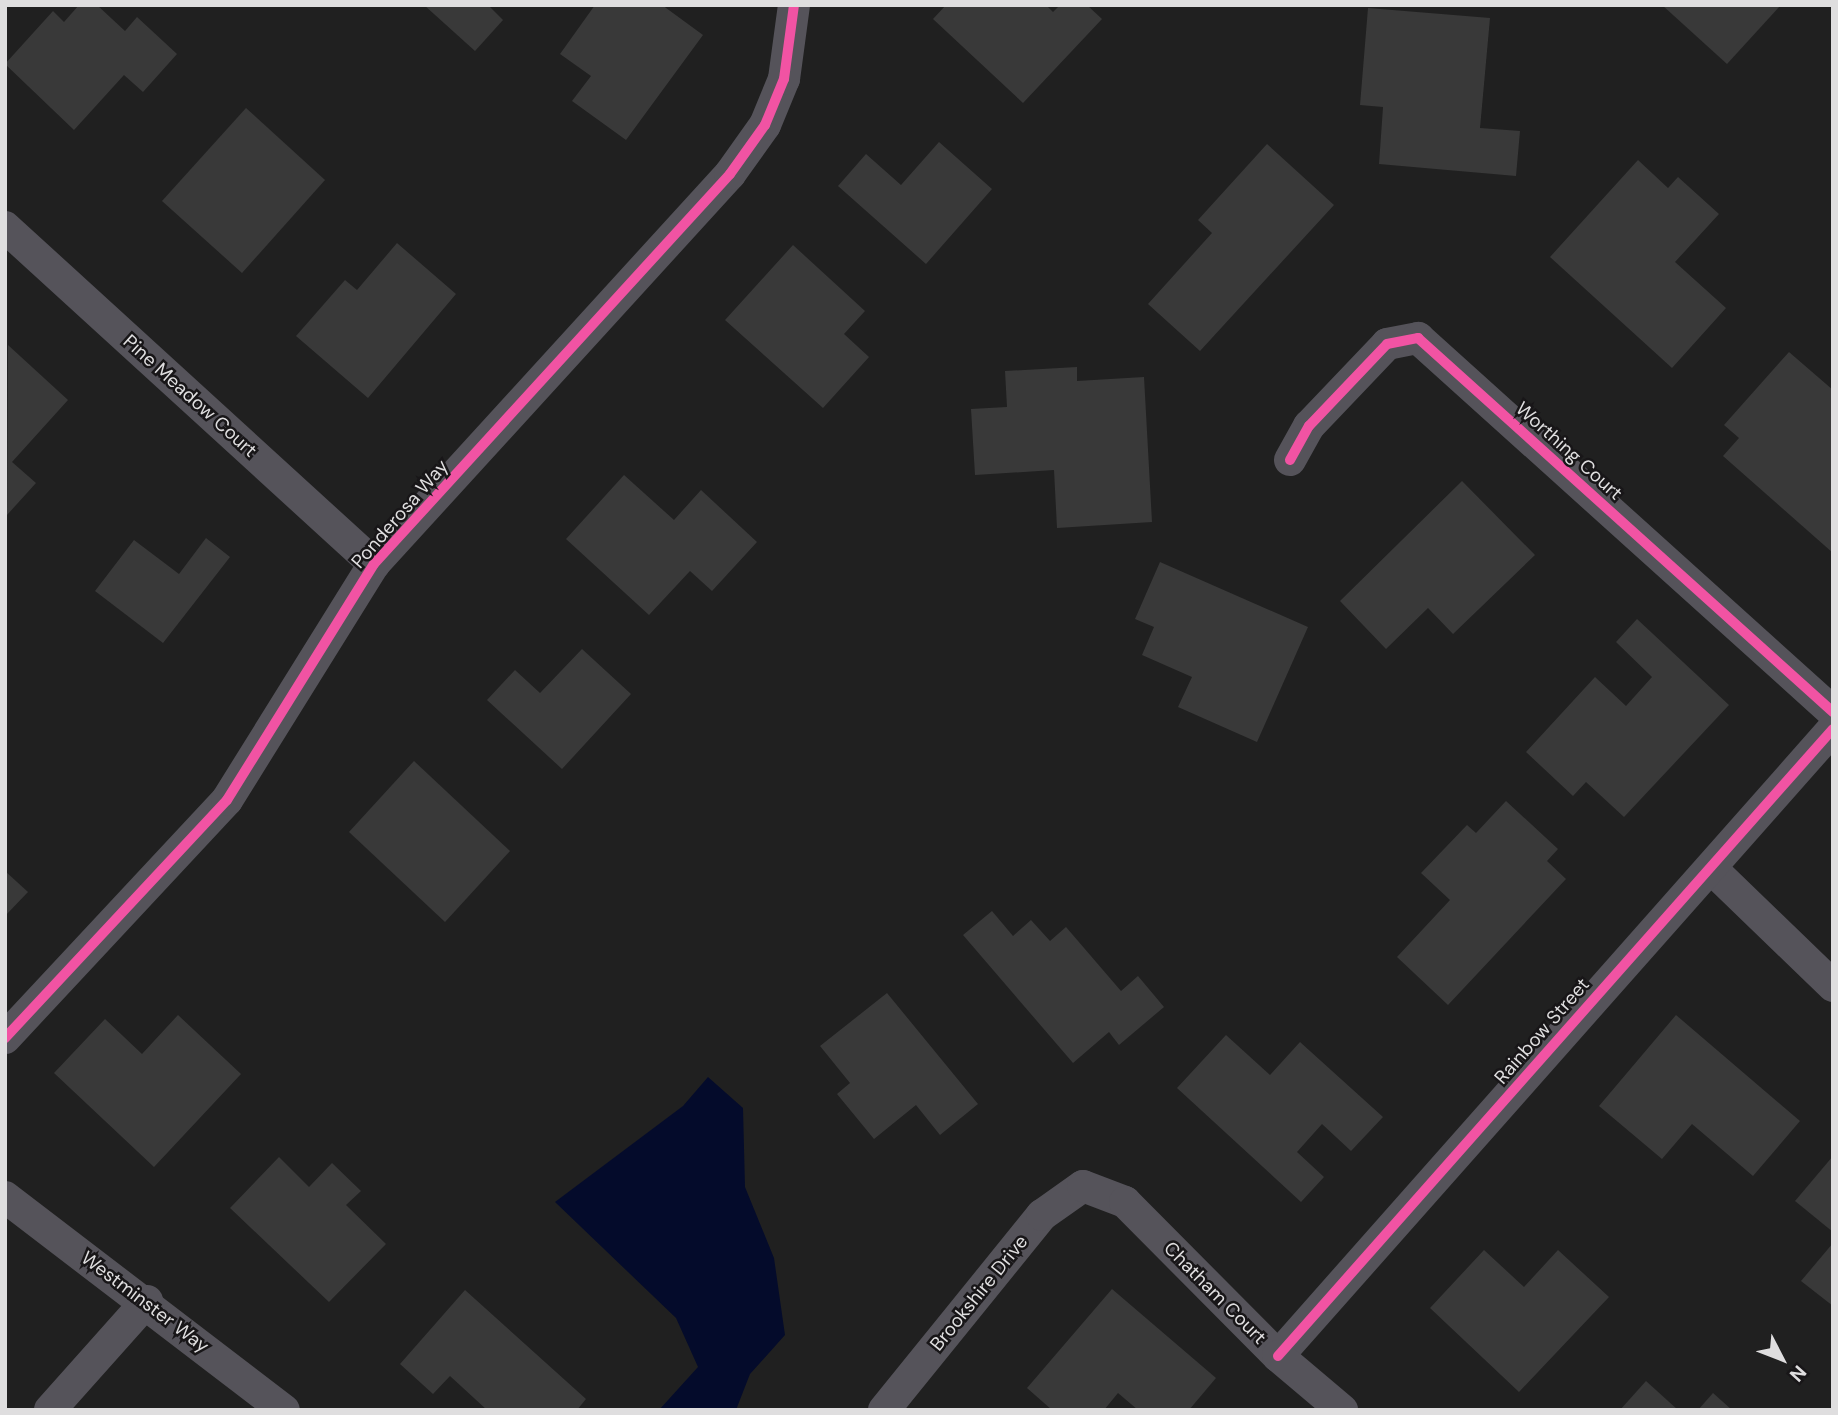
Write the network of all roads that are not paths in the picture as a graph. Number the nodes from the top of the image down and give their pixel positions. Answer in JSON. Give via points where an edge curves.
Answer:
{"nodes":[{"id":1,"x":794,"y":5,"type":"edge"},
{"id":2,"x":5,"y":227,"type":"edge"},
{"id":3,"x":1290,"y":460,"type":"dead end"},
{"id":4,"x":374,"y":564,"type":"junction"},
{"id":5,"x":1833,"y":712,"type":"edge"},
{"id":6,"x":1833,"y":729,"type":"edge"},
{"id":7,"x":1713,"y":870,"type":"junction"},
{"id":8,"x":1833,"y":986,"type":"edge"},
{"id":9,"x":5,"y":1038,"type":"edge"},
{"id":10,"x":1083,"y":1186,"type":"joint"},
{"id":11,"x":5,"y":1197,"type":"edge"},
{"id":12,"x":147,"y":1301,"type":"junction"},
{"id":13,"x":1278,"y":1356,"type":"junction"},
{"id":14,"x":50,"y":1410,"type":"edge"},
{"id":15,"x":284,"y":1410,"type":"edge"},
{"id":16,"x":884,"y":1410,"type":"edge"},
{"id":17,"x":1342,"y":1410,"type":"edge"}],
"edges":[{"from":1,"to":4,"type":"street","name":"Ponderosa Way","via":[[783,79],[765,125],[730,174]]},
{"from":2,"to":4,"type":"street","name":"Pine Meadow Court"},
{"from":3,"to":5,"type":"street","name":"Worthing Court","via":[[1310,426],[1387,344],[1418,338]]},
{"from":4,"to":9,"type":"street","name":"Ponderosa Way","via":[[227,800]]},
{"from":6,"to":7,"type":"street","name":"Rainbow Street"},
{"from":7,"to":8,"type":"street"},
{"from":7,"to":13,"type":"street","name":"Rainbow Street"},
{"from":10,"to":13,"type":"street","name":"Chatham Court","via":[[1125,1202]]},
{"from":10,"to":16,"type":"street","name":"Brookshire Drive","via":[[1042,1215]]},
{"from":11,"to":12,"type":"street","name":"Westminster Way"},
{"from":12,"to":14,"type":"street"},
{"from":12,"to":15,"type":"street","name":"Westminster Way"},
{"from":13,"to":17,"type":"street","name":"Chatham Court"}]}
